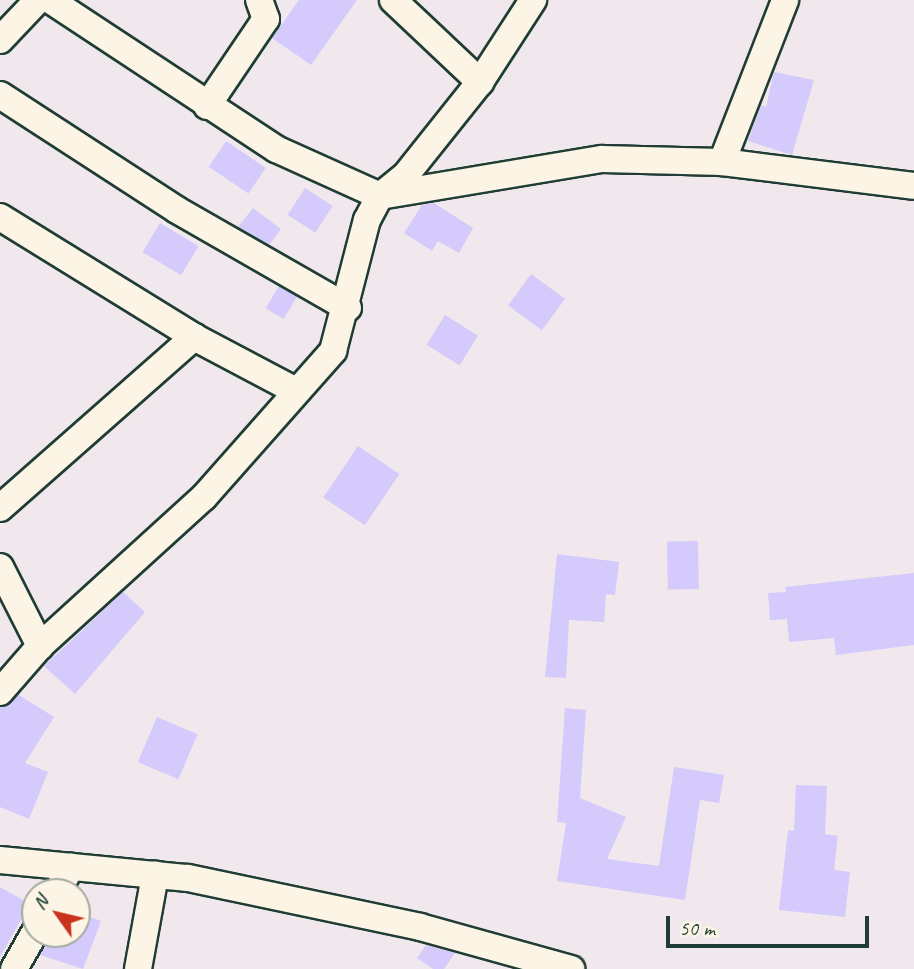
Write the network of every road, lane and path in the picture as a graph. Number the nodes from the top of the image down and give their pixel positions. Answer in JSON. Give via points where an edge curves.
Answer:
{"nodes":[{"id":1,"x":38,"y":0,"type":"edge"},
{"id":2,"x":50,"y":0,"type":"edge"},
{"id":3,"x":259,"y":0,"type":"edge"},
{"id":4,"x":393,"y":0,"type":"edge"},
{"id":5,"x":532,"y":0,"type":"edge"},
{"id":6,"x":785,"y":0,"type":"edge"},
{"id":7,"x":0,"y":40,"type":"edge"},
{"id":8,"x":480,"y":82,"type":"junction"},
{"id":9,"x":0,"y":95,"type":"edge"},
{"id":10,"x":207,"y":106,"type":"junction"},
{"id":11,"x":722,"y":162,"type":"junction"},
{"id":12,"x":914,"y":186,"type":"edge"},
{"id":13,"x":380,"y":196,"type":"junction"},
{"id":14,"x":0,"y":217,"type":"edge"},
{"id":15,"x":348,"y":309,"type":"junction"},
{"id":16,"x":194,"y":337,"type":"junction"},
{"id":17,"x":296,"y":391,"type":"junction"},
{"id":18,"x":0,"y":508,"type":"edge"},
{"id":19,"x":0,"y":567,"type":"edge"},
{"id":20,"x":40,"y":646,"type":"junction"},
{"id":21,"x":0,"y":692,"type":"edge"},
{"id":22,"x":0,"y":860,"type":"edge"},
{"id":23,"x":71,"y":867,"type":"junction"},
{"id":24,"x":155,"y":875,"type":"junction"},
{"id":25,"x":65,"y":878,"type":"edge"},
{"id":26,"x":25,"y":948,"type":"edge"},
{"id":27,"x":13,"y":969,"type":"edge"},
{"id":28,"x":138,"y":969,"type":"edge"},
{"id":29,"x":571,"y":969,"type":"edge"}],
"edges":[{"from":1,"to":7,"type":"street"},
{"from":2,"to":10,"type":"street"},
{"from":3,"to":10,"type":"street","via":[[265,19]]},
{"from":4,"to":8,"type":"street"},
{"from":5,"to":8,"type":"street"},
{"from":6,"to":11,"type":"street"},
{"from":8,"to":13,"type":"street","via":[[405,176]]},
{"from":9,"to":15,"type":"street","via":[[177,210]]},
{"from":10,"to":13,"type":"street","via":[[276,149]]},
{"from":11,"to":12,"type":"street"},
{"from":11,"to":13,"type":"street","via":[[602,159]]},
{"from":13,"to":15,"type":"street","via":[[367,220]]},
{"from":14,"to":16,"type":"street"},
{"from":15,"to":17,"type":"street","via":[[333,351]]},
{"from":16,"to":17,"type":"street"},
{"from":16,"to":18,"type":"street"},
{"from":17,"to":20,"type":"street","via":[[204,497]]},
{"from":19,"to":20,"type":"street"},
{"from":20,"to":21,"type":"street"},
{"from":22,"to":23,"type":"street"},
{"from":23,"to":24,"type":"street"},
{"from":23,"to":25,"type":"street"},
{"from":24,"to":28,"type":"street"},
{"from":24,"to":29,"type":"street","via":[[420,926]]},
{"from":26,"to":27,"type":"street"}]}
